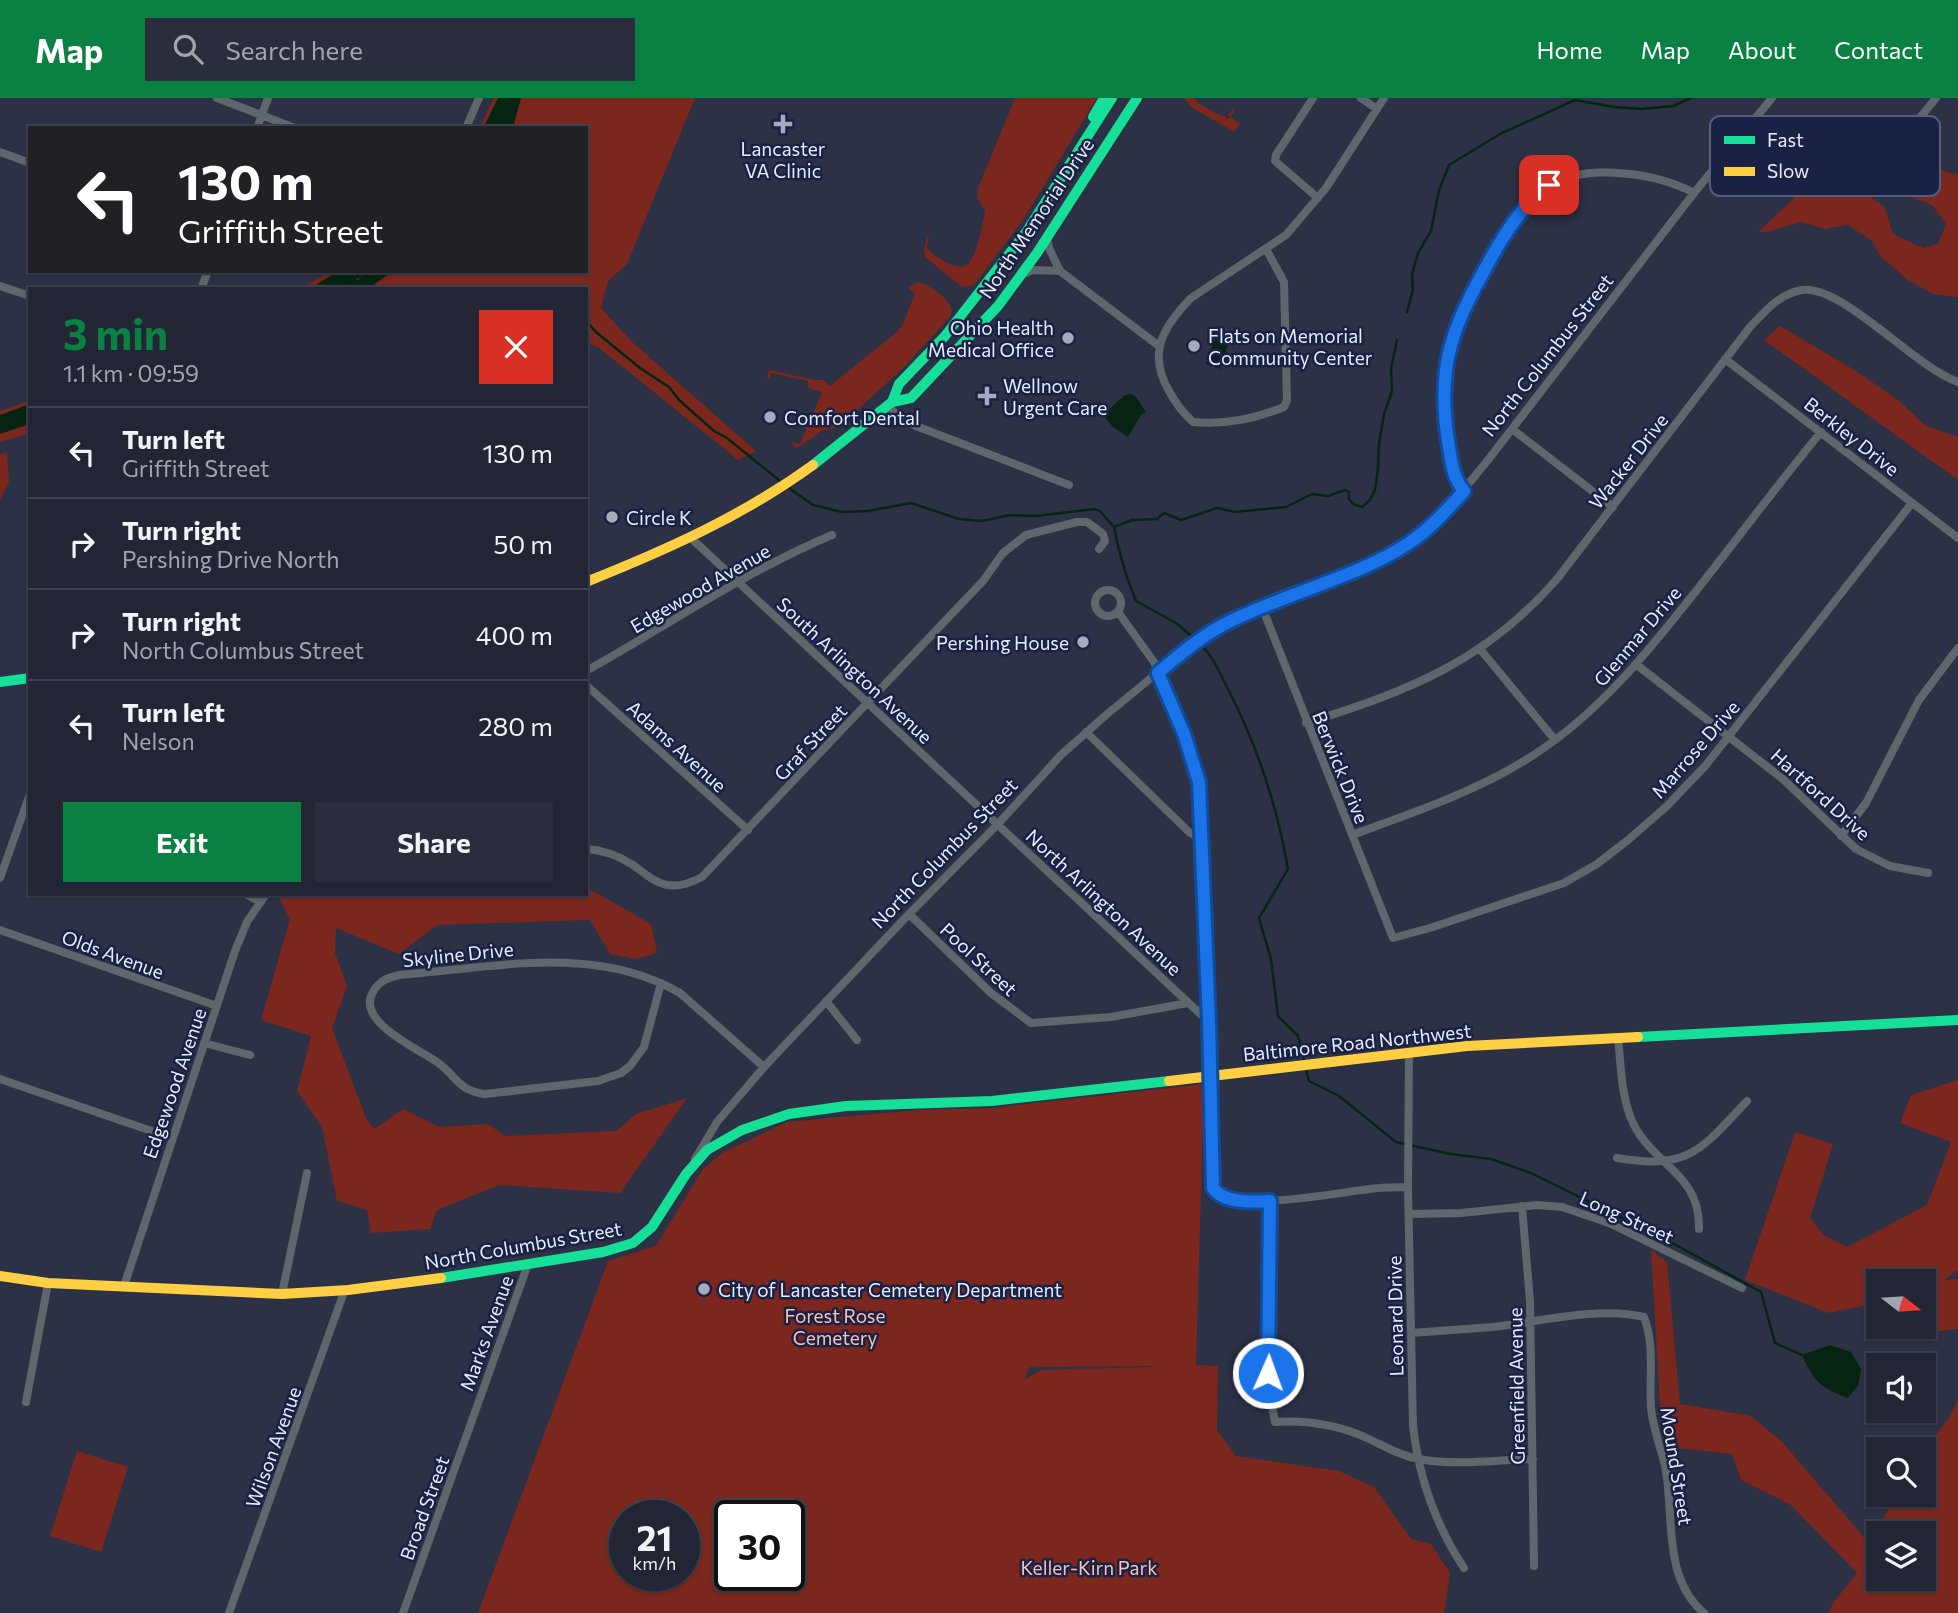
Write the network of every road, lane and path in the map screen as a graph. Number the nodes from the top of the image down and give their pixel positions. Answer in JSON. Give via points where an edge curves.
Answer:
{"nodes":[{"id":1,"x":217,"y":98,"type":"edge"},
{"id":2,"x":268,"y":98,"type":"edge"},
{"id":3,"x":479,"y":98,"type":"edge"},
{"id":4,"x":1104,"y":98,"type":"edge"},
{"id":5,"x":1112,"y":98,"type":"edge"},
{"id":6,"x":1137,"y":98,"type":"edge"},
{"id":7,"x":1313,"y":98,"type":"edge"},
{"id":8,"x":1361,"y":98,"type":"edge"},
{"id":9,"x":1384,"y":98,"type":"edge"},
{"id":10,"x":1772,"y":98,"type":"edge"},
{"id":11,"x":1936,"y":98,"type":"edge"},
{"id":12,"x":1377,"y":109,"type":"junction"},
{"id":13,"x":262,"y":114,"type":"junction"},
{"id":14,"x":1758,"y":116,"type":"edge"},
{"id":15,"x":1922,"y":116,"type":"edge"},
{"id":16,"x":258,"y":126,"type":"edge"},
{"id":17,"x":290,"y":126,"type":"edge"},
{"id":18,"x":467,"y":126,"type":"edge"},
{"id":19,"x":0,"y":152,"type":"edge"},
{"id":20,"x":28,"y":162,"type":"edge"},
{"id":21,"x":1071,"y":162,"type":"junction"},
{"id":22,"x":1710,"y":174,"type":"edge"},
{"id":23,"x":1694,"y":193,"type":"junction"},
{"id":24,"x":1318,"y":198,"type":"junction"},
{"id":25,"x":1047,"y":238,"type":"junction"},
{"id":26,"x":1266,"y":248,"type":"junction"},
{"id":27,"x":1060,"y":271,"type":"junction"},
{"id":28,"x":1023,"y":274,"type":"junction"},
{"id":29,"x":0,"y":286,"type":"edge"},
{"id":30,"x":28,"y":295,"type":"edge"},
{"id":31,"x":1159,"y":346,"type":"junction"},
{"id":32,"x":1726,"y":359,"type":"junction"},
{"id":33,"x":1958,"y":382,"type":"edge"},
{"id":34,"x":890,"y":405,"type":"junction"},
{"id":35,"x":1512,"y":429,"type":"junction"},
{"id":36,"x":1821,"y":432,"type":"junction"},
{"id":37,"x":1069,"y":485,"type":"dead end"},
{"id":38,"x":1464,"y":491,"type":"junction"},
{"id":39,"x":1912,"y":503,"type":"junction"},
{"id":40,"x":1613,"y":507,"type":"junction"},
{"id":41,"x":832,"y":535,"type":"dead end"},
{"id":42,"x":691,"y":538,"type":"junction"},
{"id":43,"x":1958,"y":538,"type":"edge"},
{"id":44,"x":1099,"y":549,"type":"dead end"},
{"id":45,"x":588,"y":581,"type":"edge"},
{"id":46,"x":738,"y":583,"type":"junction"},
{"id":47,"x":1262,"y":607,"type":"junction"},
{"id":48,"x":1118,"y":612,"type":"dead end"},
{"id":49,"x":1480,"y":649,"type":"junction"},
{"id":50,"x":1958,"y":649,"type":"edge"},
{"id":51,"x":1637,"y":665,"type":"junction"},
{"id":52,"x":588,"y":670,"type":"edge"},
{"id":53,"x":1158,"y":673,"type":"junction"},
{"id":54,"x":28,"y":678,"type":"edge"},
{"id":55,"x":0,"y":682,"type":"edge"},
{"id":56,"x":588,"y":687,"type":"edge"},
{"id":57,"x":867,"y":704,"type":"junction"},
{"id":58,"x":1306,"y":723,"type":"junction"},
{"id":59,"x":1086,"y":732,"type":"junction"},
{"id":60,"x":1730,"y":736,"type":"junction"},
{"id":61,"x":1555,"y":740,"type":"junction"},
{"id":62,"x":28,"y":800,"type":"edge"},
{"id":63,"x":997,"y":825,"type":"junction"},
{"id":64,"x":748,"y":830,"type":"junction"},
{"id":65,"x":1352,"y":835,"type":"junction"},
{"id":66,"x":1841,"y":836,"type":"junction"},
{"id":67,"x":1200,"y":838,"type":"junction"},
{"id":68,"x":588,"y":849,"type":"edge"},
{"id":69,"x":1928,"y":873,"type":"dead end"},
{"id":70,"x":0,"y":878,"type":"edge"},
{"id":71,"x":263,"y":898,"type":"edge"},
{"id":72,"x":909,"y":914,"type":"junction"},
{"id":73,"x":0,"y":930,"type":"edge"},
{"id":74,"x":1393,"y":938,"type":"joint"},
{"id":75,"x":661,"y":983,"type":"junction"},
{"id":76,"x":826,"y":1002,"type":"junction"},
{"id":77,"x":1188,"y":1003,"type":"junction"},
{"id":78,"x":217,"y":1006,"type":"junction"},
{"id":79,"x":1958,"y":1020,"type":"edge"},
{"id":80,"x":1209,"y":1022,"type":"junction"},
{"id":81,"x":1618,"y":1038,"type":"junction"},
{"id":82,"x":857,"y":1041,"type":"dead end"},
{"id":83,"x":204,"y":1043,"type":"junction"},
{"id":84,"x":1409,"y":1052,"type":"junction"},
{"id":85,"x":250,"y":1055,"type":"dead end"},
{"id":86,"x":764,"y":1067,"type":"junction"},
{"id":87,"x":1210,"y":1076,"type":"junction"},
{"id":88,"x":0,"y":1079,"type":"edge"},
{"id":89,"x":1747,"y":1101,"type":"dead end"},
{"id":90,"x":173,"y":1138,"type":"junction"},
{"id":91,"x":1617,"y":1158,"type":"dead end"},
{"id":92,"x":1667,"y":1162,"type":"junction"},
{"id":93,"x":692,"y":1165,"type":"junction"},
{"id":94,"x":307,"y":1173,"type":"dead end"},
{"id":95,"x":1408,"y":1187,"type":"junction"},
{"id":96,"x":1270,"y":1201,"type":"junction"},
{"id":97,"x":1522,"y":1206,"type":"junction"},
{"id":98,"x":1409,"y":1214,"type":"junction"},
{"id":99,"x":1699,"y":1230,"type":"dead end"},
{"id":100,"x":528,"y":1264,"type":"junction"},
{"id":101,"x":0,"y":1276,"type":"edge"},
{"id":102,"x":48,"y":1283,"type":"junction"},
{"id":103,"x":124,"y":1286,"type":"junction"},
{"id":104,"x":1742,"y":1288,"type":"dead end"},
{"id":105,"x":344,"y":1292,"type":"junction"},
{"id":106,"x":282,"y":1294,"type":"junction"},
{"id":107,"x":1530,"y":1322,"type":"junction"},
{"id":108,"x":1411,"y":1333,"type":"junction"},
{"id":109,"x":26,"y":1402,"type":"dead end"},
{"id":110,"x":475,"y":1413,"type":"joint"},
{"id":111,"x":1417,"y":1459,"type":"junction"},
{"id":112,"x":1533,"y":1459,"type":"junction"},
{"id":113,"x":1534,"y":1566,"type":"dead end"},
{"id":114,"x":1464,"y":1568,"type":"dead end"},
{"id":115,"x":229,"y":1613,"type":"edge"},
{"id":116,"x":403,"y":1613,"type":"edge"},
{"id":117,"x":1704,"y":1613,"type":"edge"}],
"edges":[{"from":1,"to":13,"type":"street"},
{"from":2,"to":13,"type":"street"},
{"from":3,"to":18,"type":"street"},
{"from":4,"to":21,"type":"main road"},
{"from":5,"to":21,"type":"main road","name":"North Memorial Drive"},
{"from":6,"to":25,"type":"main road","name":"North Memorial Drive"},
{"from":7,"to":24,"type":"street","via":[[1275,162]]},
{"from":8,"to":12,"type":"street"},
{"from":9,"to":12,"type":"street"},
{"from":10,"to":14,"type":"street","name":"North Columbus Street"},
{"from":11,"to":15,"type":"street"},
{"from":12,"to":24,"type":"street"},
{"from":13,"to":16,"type":"street"},
{"from":13,"to":17,"type":"street"},
{"from":19,"to":20,"type":"street"},
{"from":21,"to":34,"type":"main road","name":"North Memorial Drive","via":[[1027,231],[946,336],[899,384]]},
{"from":22,"to":23,"type":"street","name":"North Columbus Street"},
{"from":23,"to":35,"type":"street","name":"North Columbus Street"},
{"from":23,"to":38,"type":"street","via":[[1648,177],[1573,176],[1549,185],[1521,211],[1455,327],[1446,365],[1443,404],[1453,471]]},
{"from":24,"to":26,"type":"street","via":[[1286,235]]},
{"from":25,"to":27,"type":"street"},
{"from":25,"to":28,"type":"main road","name":"North Memorial Drive"},
{"from":26,"to":31,"type":"street","via":[[1191,298]]},
{"from":26,"to":31,"type":"street","via":[[1284,282],[1284,407],[1234,422],[1193,422],[1163,381]]},
{"from":27,"to":28,"type":"street"},
{"from":27,"to":31,"type":"street"},
{"from":28,"to":34,"type":"main road","name":"North Memorial Drive","via":[[933,377],[911,398]]},
{"from":29,"to":30,"type":"street"},
{"from":32,"to":33,"type":"street","name":"Wacker Drive","via":[[1767,308],[1788,294],[1813,290],[1836,298],[1937,373]]},
{"from":32,"to":36,"type":"street","name":"Berkley Drive"},
{"from":32,"to":40,"type":"street","name":"Wacker Drive"},
{"from":34,"to":37,"type":"street","via":[[904,421]]},
{"from":34,"to":42,"type":"main road","name":"North Memorial Drive","via":[[800,476]]},
{"from":35,"to":38,"type":"street","name":"North Columbus Street"},
{"from":35,"to":40,"type":"street"},
{"from":36,"to":39,"type":"street","name":"Berkley Drive"},
{"from":36,"to":51,"type":"street","name":"Glenmar Drive"},
{"from":38,"to":47,"type":"street","name":"North Columbus Street","via":[[1429,528],[1398,550]]},
{"from":39,"to":43,"type":"street","name":"Berkley Drive"},
{"from":39,"to":60,"type":"street","name":"Marrose Drive"},
{"from":40,"to":49,"type":"street","name":"Wacker Drive","via":[[1540,598]]},
{"from":41,"to":46,"type":"street","name":"Edgewood Avenue"},
{"from":42,"to":45,"type":"main road","name":"North Memorial Drive"},
{"from":42,"to":46,"type":"street","name":"South Arlington Avenue"},
{"from":44,"to":57,"type":"street","name":"Graf Street","via":[[1105,538],[1087,522],[1026,535],[1003,553]]},
{"from":46,"to":52,"type":"street","name":"Edgewood Avenue"},
{"from":46,"to":57,"type":"street","name":"South Arlington Avenue"},
{"from":47,"to":53,"type":"street","name":"North Columbus Street","via":[[1220,626]]},
{"from":47,"to":58,"type":"street","name":"Berwick Drive"},
{"from":48,"to":53,"type":"street"},
{"from":49,"to":58,"type":"street","name":"Wacker Drive","via":[[1425,680]]},
{"from":49,"to":61,"type":"street"},
{"from":50,"to":66,"type":"street","via":[[1920,700],[1866,803]]},
{"from":51,"to":60,"type":"street","name":"Hartford Drive"},
{"from":51,"to":61,"type":"street","name":"Glenmar Drive"},
{"from":53,"to":59,"type":"street","name":"North Columbus Street"},
{"from":53,"to":67,"type":"street","via":[[1199,782]]},
{"from":54,"to":55,"type":"main road"},
{"from":56,"to":64,"type":"street","name":"Adams Avenue"},
{"from":57,"to":63,"type":"street","name":"South Arlington Avenue"},
{"from":57,"to":64,"type":"street","name":"Graf Street"},
{"from":58,"to":65,"type":"street","name":"Berwick Drive"},
{"from":59,"to":63,"type":"street","name":"North Columbus Street"},
{"from":59,"to":67,"type":"street"},
{"from":60,"to":66,"type":"street","name":"Hartford Drive","via":[[1797,790]]},
{"from":60,"to":74,"type":"street","name":"Marrose Drive","via":[[1676,797],[1587,871],[1540,892]]},
{"from":61,"to":65,"type":"street","name":"Glenmar Drive","via":[[1489,780]]},
{"from":62,"to":70,"type":"street"},
{"from":63,"to":72,"type":"street","name":"North Columbus Street"},
{"from":63,"to":77,"type":"street","name":"North Arlington Avenue"},
{"from":64,"to":68,"type":"street","name":"Graf Street","via":[[712,869],[678,886],[653,882],[622,859]]},
{"from":65,"to":74,"type":"street","name":"Berwick Drive"},
{"from":66,"to":69,"type":"street","name":"Hartford Drive","via":[[1878,862]]},
{"from":67,"to":80,"type":"street"},
{"from":71,"to":78,"type":"street","name":"Edgewood Avenue","via":[[240,938]]},
{"from":72,"to":76,"type":"street","name":"North Columbus Street"},
{"from":72,"to":77,"type":"street","name":"Pool Street","via":[[991,993],[1031,1023],[1111,1017]]},
{"from":73,"to":78,"type":"street","name":"Olds Avenue"},
{"from":75,"to":75,"type":"street","name":"Skyline Drive","via":[[644,1047],[621,1073],[598,1081],[485,1094],[459,1085],[439,1063],[375,1020],[370,1007],[370,995],[388,977],[508,964],[584,965],[634,973]]},
{"from":75,"to":86,"type":"street","name":"Skyline Drive","via":[[690,1001]]},
{"from":76,"to":82,"type":"street"},
{"from":76,"to":86,"type":"street","name":"North Columbus Street"},
{"from":77,"to":80,"type":"street","name":"North Arlington Avenue"},
{"from":78,"to":83,"type":"street","name":"Edgewood Avenue"},
{"from":79,"to":81,"type":"main road","name":"Baltimore Road Northwest"},
{"from":80,"to":87,"type":"street"},
{"from":81,"to":84,"type":"main road","name":"Baltimore Road Northwest"},
{"from":81,"to":92,"type":"street","via":[[1633,1124]]},
{"from":83,"to":85,"type":"street"},
{"from":83,"to":90,"type":"street","name":"Edgewood Avenue"},
{"from":84,"to":87,"type":"main road","name":"Baltimore Road Northwest"},
{"from":84,"to":95,"type":"street","name":"Leonard Drive"},
{"from":86,"to":93,"type":"street","name":"North Columbus Street","via":[[717,1122]]},
{"from":87,"to":93,"type":"main road","name":"Baltimore Road Northwest","via":[[992,1101],[874,1103],[797,1113],[748,1127]]},
{"from":87,"to":96,"type":"street","via":[[1213,1188],[1217,1194],[1240,1201]]},
{"from":88,"to":90,"type":"street"},
{"from":89,"to":92,"type":"street","via":[[1704,1145]]},
{"from":90,"to":103,"type":"street","name":"Edgewood Avenue"},
{"from":91,"to":92,"type":"street"},
{"from":92,"to":99,"type":"street","via":[[1694,1197]]},
{"from":93,"to":100,"type":"main road","name":"North Columbus Street","via":[[652,1228],[632,1244]]},
{"from":94,"to":106,"type":"street"},
{"from":95,"to":96,"type":"street"},
{"from":95,"to":98,"type":"street","name":"Leonard Drive"},
{"from":96,"to":111,"type":"street","via":[[1268,1385],[1275,1422],[1336,1427]]},
{"from":97,"to":98,"type":"street","name":"Long Street"},
{"from":97,"to":104,"type":"street","name":"Long Street","via":[[1551,1205],[1589,1215]]},
{"from":97,"to":107,"type":"street","name":"Greenfield Avenue"},
{"from":98,"to":108,"type":"street","name":"Leonard Drive"},
{"from":100,"to":105,"type":"main road","name":"North Columbus Street"},
{"from":100,"to":110,"type":"street","name":"Marks Avenue"},
{"from":101,"to":102,"type":"main road","name":"North Columbus Street"},
{"from":102,"to":103,"type":"main road","name":"North Columbus Street"},
{"from":102,"to":109,"type":"street"},
{"from":103,"to":106,"type":"main road","name":"North Columbus Street"},
{"from":105,"to":106,"type":"main road","name":"North Columbus Street"},
{"from":105,"to":115,"type":"street","name":"Wilson Avenue"},
{"from":107,"to":108,"type":"street"},
{"from":107,"to":112,"type":"street","name":"Greenfield Avenue"},
{"from":107,"to":117,"type":"street","name":"Mound Street","via":[[1594,1315],[1644,1317],[1650,1338],[1653,1422],[1668,1484],[1677,1573],[1687,1596]]},
{"from":108,"to":111,"type":"street","name":"Leonard Drive"},
{"from":110,"to":116,"type":"street","name":"Broad Street"},
{"from":111,"to":112,"type":"street"},
{"from":111,"to":114,"type":"street","name":"Leonard Drive","via":[[1433,1512]]},
{"from":112,"to":113,"type":"street","name":"Greenfield Avenue"}]}
